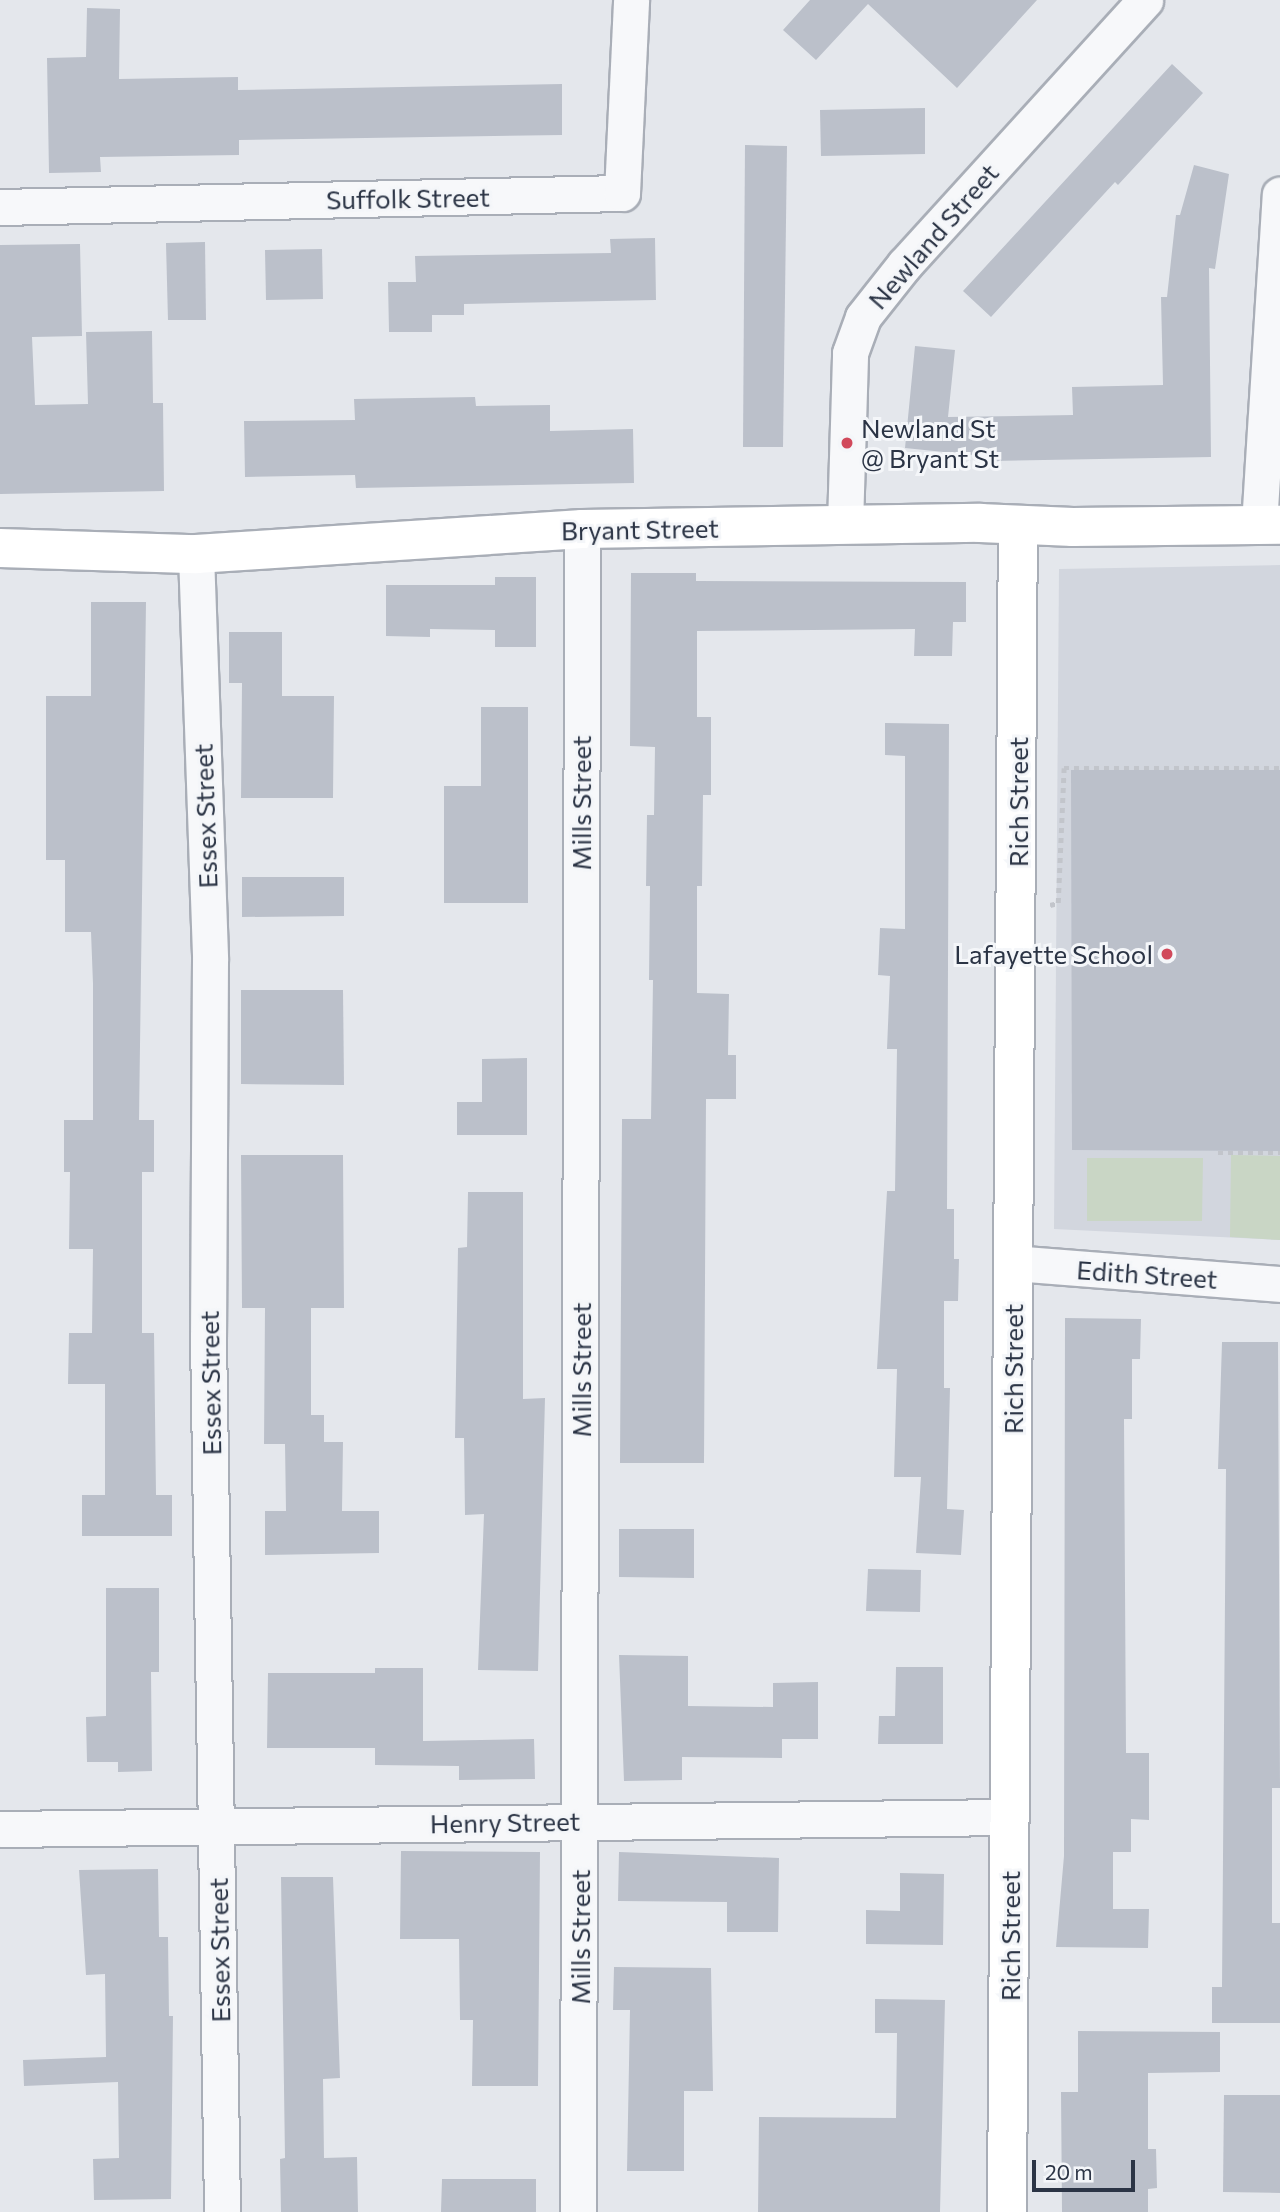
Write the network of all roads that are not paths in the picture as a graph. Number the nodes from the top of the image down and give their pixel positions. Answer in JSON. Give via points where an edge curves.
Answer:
{"nodes":[{"id":1,"x":631,"y":0,"type":"edge"},
{"id":2,"x":1145,"y":0,"type":"edge"},
{"id":3,"x":1280,"y":195,"type":"edge"},
{"id":4,"x":0,"y":207,"type":"edge"},
{"id":5,"x":845,"y":525,"type":"junction"},
{"id":6,"x":1269,"y":525,"type":"edge"},
{"id":7,"x":1018,"y":526,"type":"junction"},
{"id":8,"x":582,"y":529,"type":"junction"},
{"id":9,"x":0,"y":548,"type":"edge"},
{"id":10,"x":196,"y":554,"type":"junction"},
{"id":11,"x":1013,"y":1263,"type":"junction"},
{"id":12,"x":1280,"y":1284,"type":"edge"},
{"id":13,"x":1010,"y":1817,"type":"junction"},
{"id":14,"x":580,"y":1819,"type":"junction"},
{"id":15,"x":0,"y":1829,"type":"edge"},
{"id":16,"x":217,"y":1829,"type":"junction"},
{"id":17,"x":222,"y":2212,"type":"edge"},
{"id":18,"x":578,"y":2212,"type":"edge"},
{"id":19,"x":1007,"y":2212,"type":"edge"}],
"edges":[{"from":1,"to":4,"type":"street","name":"Suffolk Street","via":[[622,193]]},
{"from":2,"to":5,"type":"street","name":"Newland Street","via":[[905,264],[857,328],[849,366]]},
{"from":3,"to":6,"type":"street"},
{"from":5,"to":7,"type":"street","name":"Bryant Street"},
{"from":5,"to":8,"type":"street","name":"Bryant Street"},
{"from":6,"to":7,"type":"street","name":"Bryant Street"},
{"from":7,"to":11,"type":"street","name":"Rich Street"},
{"from":8,"to":10,"type":"street","name":"Bryant Street"},
{"from":8,"to":14,"type":"street","name":"Mills Street"},
{"from":9,"to":10,"type":"street","name":"Bryant Street"},
{"from":10,"to":16,"type":"street","name":"Essex Street","via":[[210,960],[208,1337]]},
{"from":11,"to":12,"type":"street","name":"Edith Street"},
{"from":11,"to":13,"type":"street","name":"Rich Street"},
{"from":13,"to":14,"type":"street","name":"Henry Street"},
{"from":13,"to":19,"type":"street","name":"Rich Street"},
{"from":14,"to":16,"type":"street","name":"Henry Street"},
{"from":14,"to":18,"type":"street","name":"Mills Street"},
{"from":15,"to":16,"type":"street","name":"Henry Street"},
{"from":16,"to":17,"type":"street","name":"Essex Street"}]}
